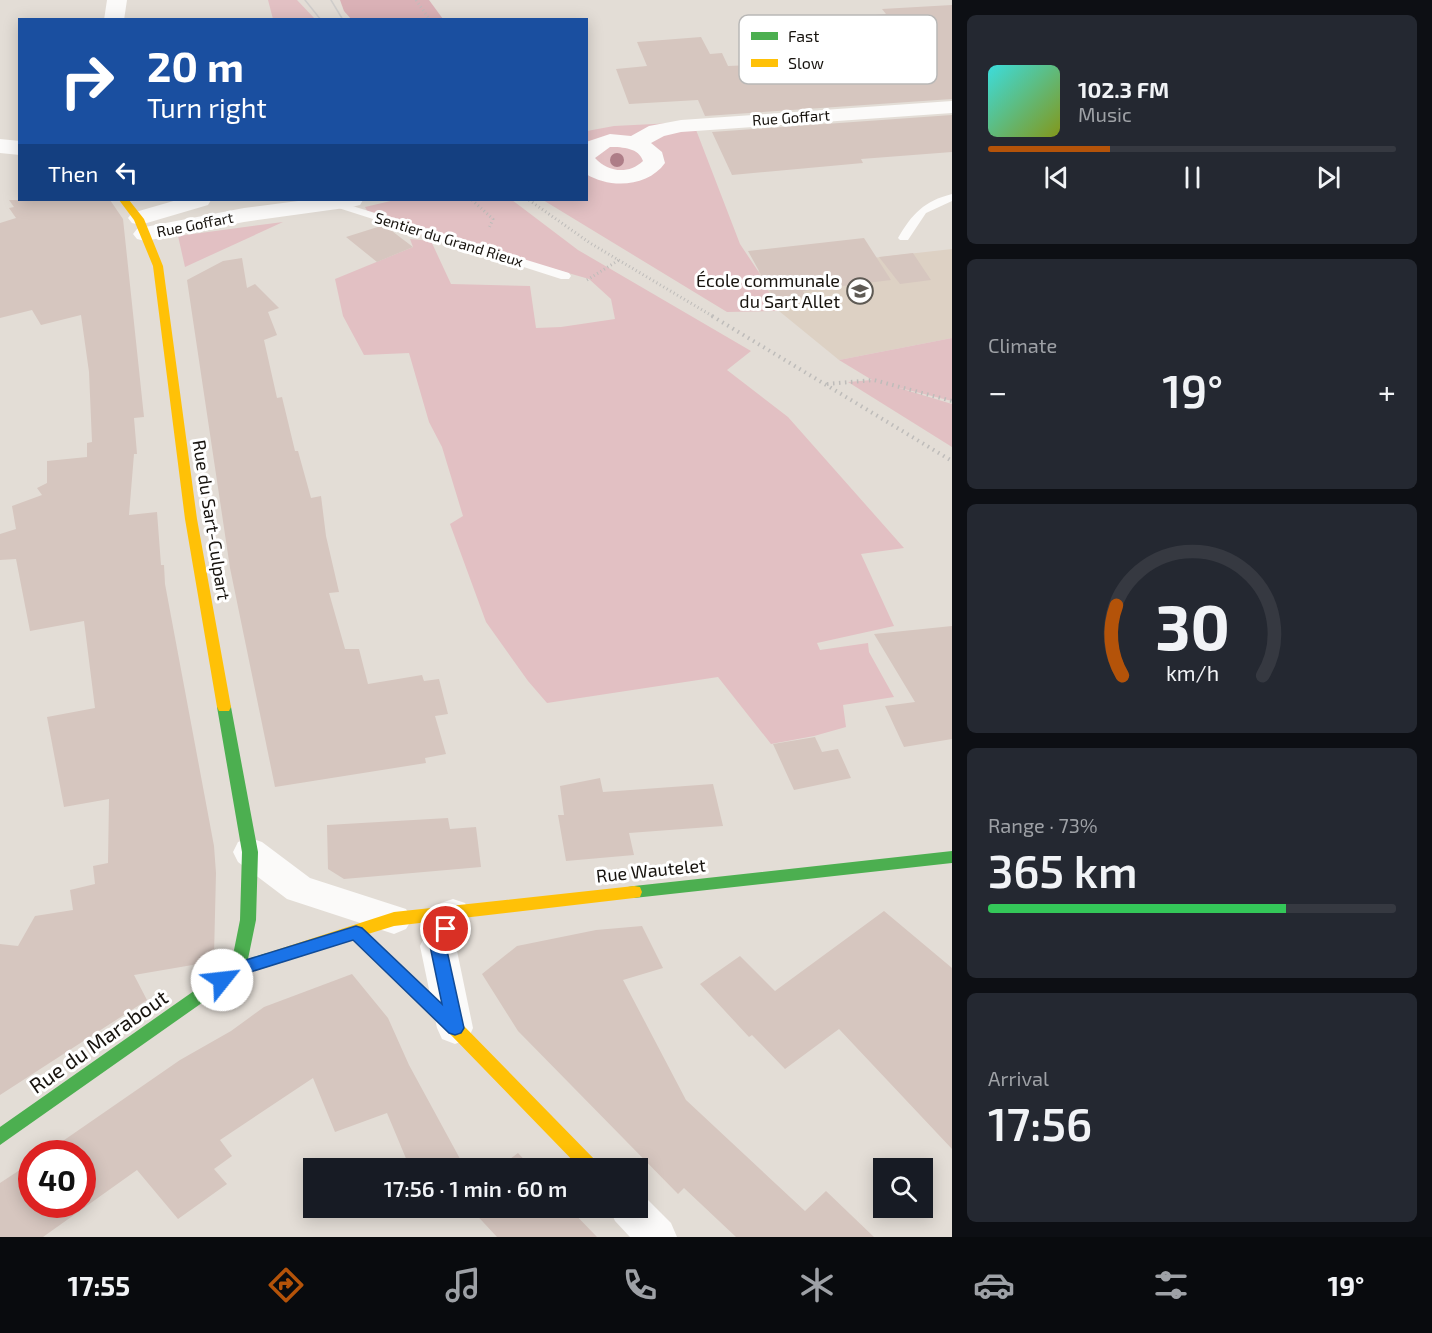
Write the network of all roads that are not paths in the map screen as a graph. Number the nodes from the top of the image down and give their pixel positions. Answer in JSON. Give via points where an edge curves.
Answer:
{"nodes":[{"id":1,"x":117,"y":0,"type":"edge"},
{"id":2,"x":114,"y":18,"type":"edge"},
{"id":3,"x":952,"y":107,"type":"edge"},
{"id":4,"x":634,"y":143,"type":"junction"},
{"id":5,"x":0,"y":146,"type":"edge"},
{"id":6,"x":18,"y":148,"type":"edge"},
{"id":7,"x":588,"y":153,"type":"edge"},
{"id":8,"x":588,"y":164,"type":"edge"},
{"id":9,"x":952,"y":197,"type":"edge"},
{"id":10,"x":125,"y":201,"type":"edge"},
{"id":11,"x":198,"y":201,"type":"edge"},
{"id":12,"x":342,"y":201,"type":"edge"},
{"id":13,"x":142,"y":227,"type":"junction"},
{"id":14,"x":904,"y":238,"type":"dead end"},
{"id":15,"x":565,"y":276,"type":"dead end"},
{"id":16,"x":250,"y":852,"type":"junction"},
{"id":17,"x":952,"y":856,"type":"edge"},
{"id":18,"x":453,"y":913,"type":"junction"},
{"id":19,"x":394,"y":920,"type":"junction"},
{"id":20,"x":356,"y":932,"type":"junction"},
{"id":21,"x":238,"y":969,"type":"junction"},
{"id":22,"x":455,"y":1028,"type":"junction"},
{"id":23,"x":0,"y":1137,"type":"edge"},
{"id":24,"x":581,"y":1158,"type":"edge"},
{"id":25,"x":639,"y":1218,"type":"edge"},
{"id":26,"x":657,"y":1237,"type":"edge"}],
"edges":[{"from":1,"to":2,"type":"street"},
{"from":3,"to":4,"type":"street","name":"Rue Goffart","via":[[681,126],[657,131]]},
{"from":4,"to":7,"type":"street","name":"Rue Goffart","via":[[602,143]]},
{"from":4,"to":8,"type":"street","via":[[654,157],[654,163],[643,173],[610,176]]},
{"from":5,"to":6,"type":"street"},
{"from":9,"to":14,"type":"lane","via":[[930,202]]},
{"from":10,"to":13,"type":"street","name":"Rue du Sart-Culpart"},
{"from":11,"to":13,"type":"street","name":"Rue Goffart"},
{"from":12,"to":13,"type":"street","name":"Rue Goffart"},
{"from":12,"to":15,"type":"lane","name":"Sentier du Grand Rieux"},
{"from":13,"to":16,"type":"street","name":"Rue du Sart-Culpart","via":[[158,266],[191,519]]},
{"from":16,"to":19,"type":"street","via":[[299,889]]},
{"from":16,"to":21,"type":"street","name":"Rue du Sart-Culpart","via":[[248,920]]},
{"from":17,"to":18,"type":"street","name":"Rue Wautelet"},
{"from":18,"to":19,"type":"street","name":"Rue Wautelet"},
{"from":18,"to":22,"type":"street","via":[[438,946]]},
{"from":19,"to":20,"type":"street","name":"Rue Wautelet"},
{"from":20,"to":21,"type":"street","name":"Rue du Marabout"},
{"from":20,"to":22,"type":"street"},
{"from":21,"to":23,"type":"street","name":"Rue du Marabout"},
{"from":22,"to":24,"type":"street"},
{"from":25,"to":26,"type":"street"}]}
